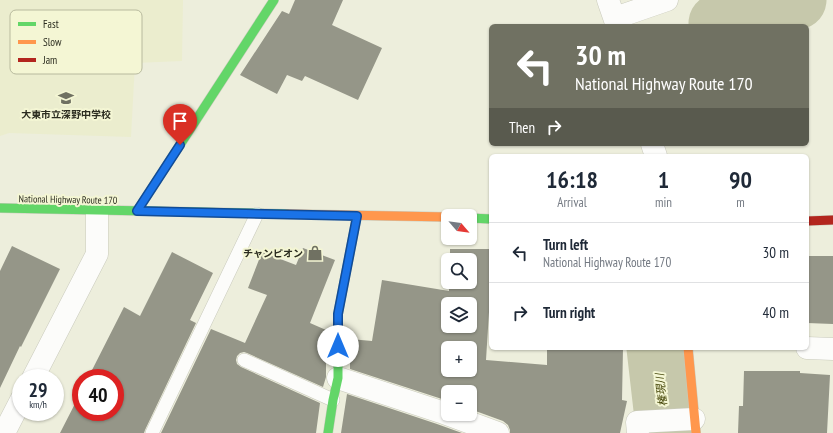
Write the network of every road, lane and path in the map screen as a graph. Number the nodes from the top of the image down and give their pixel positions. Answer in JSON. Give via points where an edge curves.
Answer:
{"nodes":[{"id":1,"x":274,"y":0,"type":"edge"},
{"id":2,"x":667,"y":0,"type":"edge"},
{"id":3,"x":613,"y":15,"type":"edge"},
{"id":4,"x":0,"y":208,"type":"edge"},
{"id":5,"x":97,"y":210,"type":"junction"},
{"id":6,"x":137,"y":211,"type":"junction"},
{"id":7,"x":257,"y":214,"type":"junction"},
{"id":8,"x":357,"y":216,"type":"junction"},
{"id":9,"x":441,"y":217,"type":"edge"},
{"id":10,"x":477,"y":218,"type":"edge"},
{"id":11,"x":489,"y":219,"type":"edge"},
{"id":12,"x":833,"y":220,"type":"edge"},
{"id":13,"x":809,"y":221,"type":"edge"},
{"id":14,"x":809,"y":348,"type":"edge"},
{"id":15,"x":833,"y":349,"type":"edge"},
{"id":16,"x":688,"y":350,"type":"edge"},
{"id":17,"x":244,"y":360,"type":"dead end"},
{"id":18,"x":38,"y":369,"type":"edge"},
{"id":19,"x":338,"y":378,"type":"junction"},
{"id":20,"x":333,"y":400,"type":"junction"},
{"id":21,"x":12,"y":417,"type":"edge"},
{"id":22,"x":694,"y":424,"type":"edge"},
{"id":23,"x":637,"y":427,"type":"edge"},
{"id":24,"x":4,"y":433,"type":"edge"},
{"id":25,"x":152,"y":433,"type":"edge"},
{"id":26,"x":328,"y":433,"type":"edge"},
{"id":27,"x":498,"y":433,"type":"edge"}],
"edges":[{"from":1,"to":6,"type":"main road"},
{"from":2,"to":3,"type":"street"},
{"from":4,"to":5,"type":"main road","name":"National Highway Route 170"},
{"from":5,"to":6,"type":"main road","name":"National Highway Route 170"},
{"from":5,"to":18,"type":"street","via":[[97,254]]},
{"from":6,"to":7,"type":"main road","name":"National Highway Route 170"},
{"from":7,"to":8,"type":"main road","name":"National Highway Route 170"},
{"from":7,"to":25,"type":"lane"},
{"from":8,"to":9,"type":"main road","name":"National Highway Route 170"},
{"from":8,"to":19,"type":"main road","via":[[338,314]]},
{"from":10,"to":11,"type":"main road"},
{"from":12,"to":13,"type":"main road"},
{"from":14,"to":15,"type":"street"},
{"from":16,"to":22,"type":"main road"},
{"from":17,"to":20,"type":"lane"},
{"from":19,"to":20,"type":"main road"},
{"from":19,"to":27,"type":"street"},
{"from":20,"to":26,"type":"main road"},
{"from":21,"to":24,"type":"street"},
{"from":22,"to":23,"type":"street"}]}
